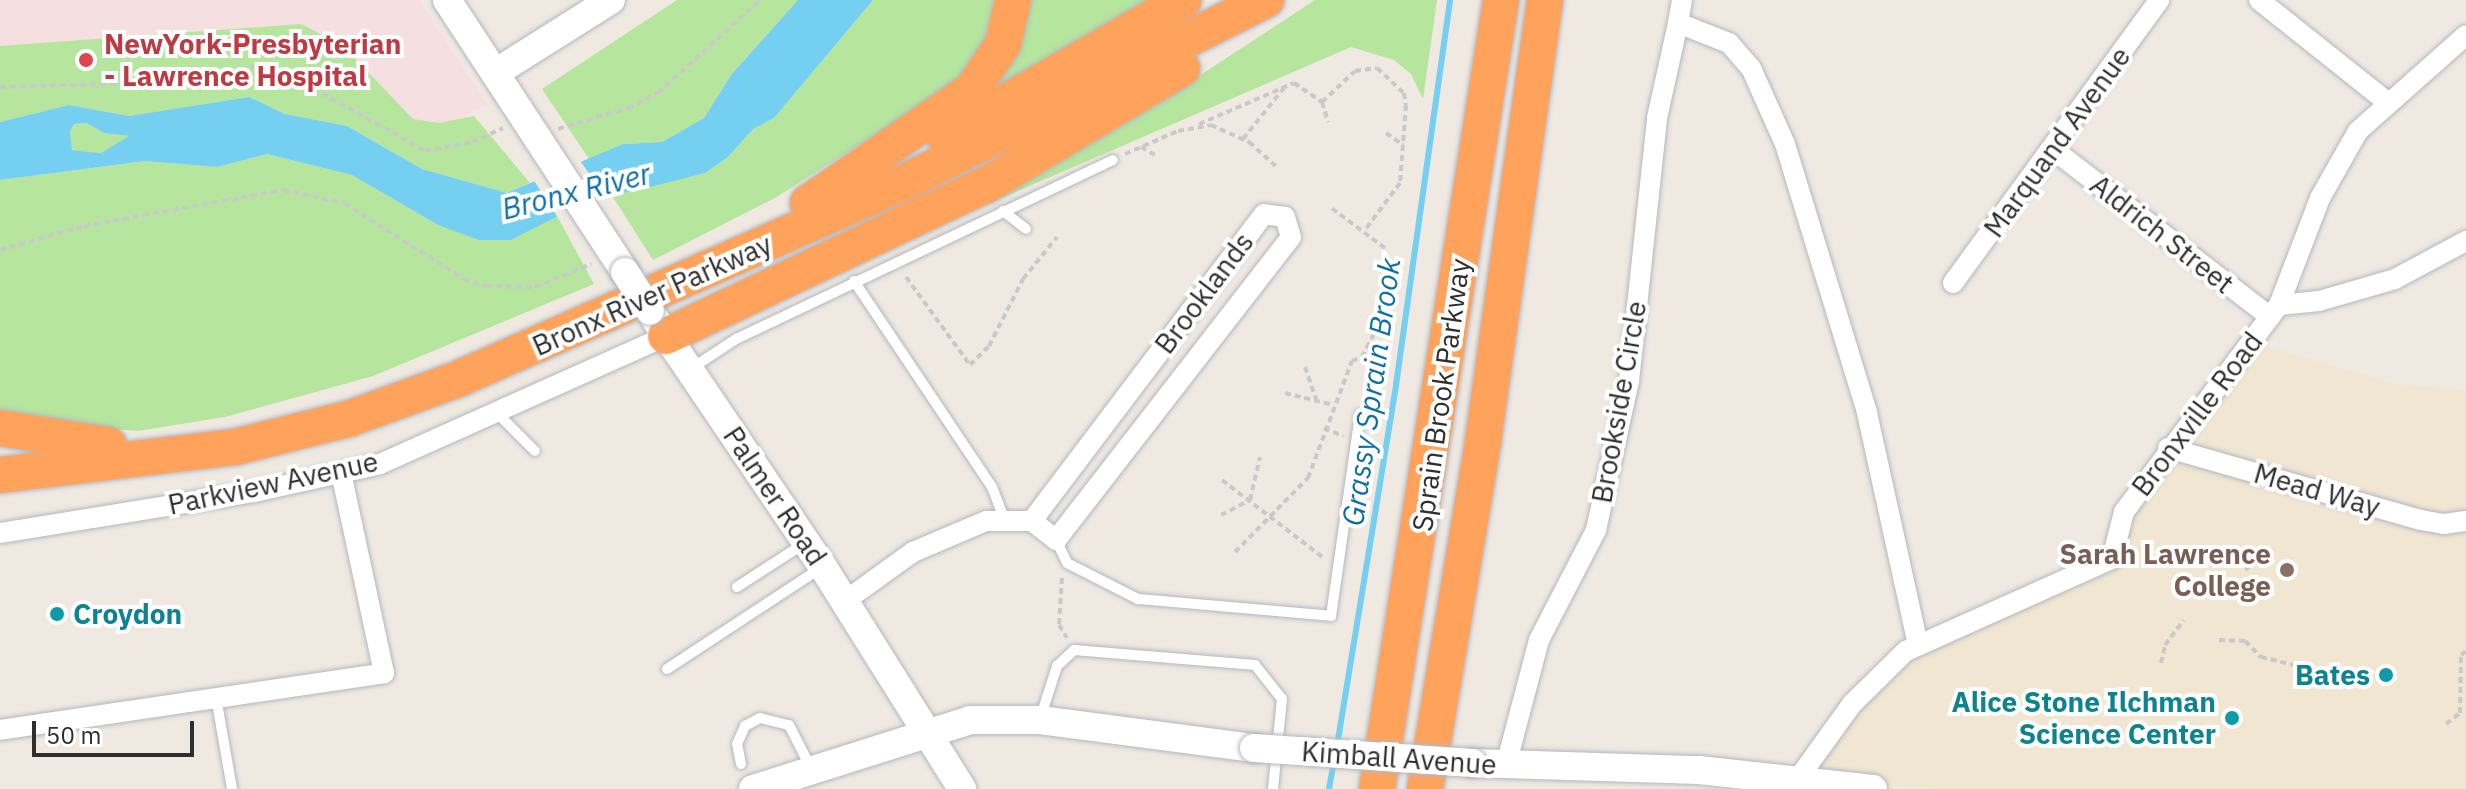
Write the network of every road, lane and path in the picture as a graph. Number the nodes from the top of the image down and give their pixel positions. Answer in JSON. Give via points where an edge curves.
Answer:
{"nodes":[{"id":1,"x":447,"y":0,"type":"edge"},
{"id":2,"x":611,"y":0,"type":"edge"},
{"id":3,"x":760,"y":0,"type":"edge"},
{"id":4,"x":1013,"y":0,"type":"edge"},
{"id":5,"x":1183,"y":0,"type":"edge"},
{"id":6,"x":1266,"y":0,"type":"edge"},
{"id":7,"x":1281,"y":0,"type":"edge"},
{"id":8,"x":1501,"y":0,"type":"edge"},
{"id":9,"x":1545,"y":0,"type":"edge"},
{"id":10,"x":1682,"y":0,"type":"edge"},
{"id":11,"x":2159,"y":0,"type":"edge"},
{"id":12,"x":2259,"y":0,"type":"edge"},
{"id":13,"x":1678,"y":23,"type":"junction"},
{"id":14,"x":2466,"y":35,"type":"edge"},
{"id":15,"x":495,"y":73,"type":"junction"},
{"id":16,"x":0,"y":87,"type":"edge"},
{"id":17,"x":1284,"y":87,"type":"junction"},
{"id":18,"x":2386,"y":101,"type":"junction"},
{"id":19,"x":1322,"y":102,"type":"junction"},
{"id":20,"x":1328,"y":122,"type":"dead end"},
{"id":21,"x":1199,"y":124,"type":"junction"},
{"id":22,"x":565,"y":127,"type":"dead end"},
{"id":23,"x":503,"y":128,"type":"dead end"},
{"id":24,"x":1386,"y":133,"type":"dead end"},
{"id":25,"x":1243,"y":139,"type":"junction"},
{"id":26,"x":1403,"y":145,"type":"junction"},
{"id":27,"x":2054,"y":150,"type":"junction"},
{"id":28,"x":1155,"y":155,"type":"dead end"},
{"id":29,"x":1113,"y":160,"type":"dead end"},
{"id":30,"x":1279,"y":169,"type":"dead end"},
{"id":31,"x":808,"y":203,"type":"junction"},
{"id":32,"x":1330,"y":207,"type":"dead end"},
{"id":33,"x":1003,"y":211,"type":"junction"},
{"id":34,"x":1026,"y":229,"type":"dead end"},
{"id":35,"x":1365,"y":230,"type":"junction"},
{"id":36,"x":1057,"y":237,"type":"dead end"},
{"id":37,"x":2466,"y":241,"type":"edge"},
{"id":38,"x":0,"y":250,"type":"edge"},
{"id":39,"x":895,"y":262,"type":"junction"},
{"id":40,"x":593,"y":263,"type":"dead end"},
{"id":41,"x":854,"y":281,"type":"junction"},
{"id":42,"x":1953,"y":283,"type":"dead end"},
{"id":43,"x":2274,"y":311,"type":"junction"},
{"id":44,"x":658,"y":324,"type":"junction"},
{"id":45,"x":1305,"y":367,"type":"dead end"},
{"id":46,"x":690,"y":370,"type":"junction"},
{"id":47,"x":1285,"y":393,"type":"dead end"},
{"id":48,"x":1316,"y":399,"type":"junction"},
{"id":49,"x":1333,"y":405,"type":"junction"},
{"id":50,"x":1118,"y":406,"type":"junction"},
{"id":51,"x":496,"y":412,"type":"junction"},
{"id":52,"x":1360,"y":414,"type":"dead end"},
{"id":53,"x":0,"y":428,"type":"edge"},
{"id":54,"x":1145,"y":428,"type":"junction"},
{"id":55,"x":109,"y":445,"type":"junction"},
{"id":56,"x":2168,"y":448,"type":"junction"},
{"id":57,"x":535,"y":451,"type":"dead end"},
{"id":58,"x":0,"y":455,"type":"edge"},
{"id":59,"x":1260,"y":457,"type":"dead end"},
{"id":60,"x":341,"y":473,"type":"junction"},
{"id":61,"x":0,"y":475,"type":"edge"},
{"id":62,"x":1222,"y":480,"type":"dead end"},
{"id":63,"x":1250,"y":500,"type":"junction"},
{"id":64,"x":1270,"y":514,"type":"junction"},
{"id":65,"x":1221,"y":515,"type":"dead end"},
{"id":66,"x":1005,"y":521,"type":"junction"},
{"id":67,"x":1032,"y":521,"type":"junction"},
{"id":68,"x":2466,"y":521,"type":"edge"},
{"id":69,"x":0,"y":533,"type":"edge"},
{"id":70,"x":1056,"y":540,"type":"junction"},
{"id":71,"x":806,"y":542,"type":"junction"},
{"id":72,"x":1235,"y":552,"type":"dead end"},
{"id":73,"x":2269,"y":552,"type":"dead end"},
{"id":74,"x":823,"y":567,"type":"junction"},
{"id":75,"x":2245,"y":570,"type":"dead end"},
{"id":76,"x":1337,"y":574,"type":"junction"},
{"id":77,"x":737,"y":587,"type":"dead end"},
{"id":78,"x":1059,"y":587,"type":"dead end"},
{"id":79,"x":845,"y":601,"type":"junction"},
{"id":80,"x":2184,"y":620,"type":"dead end"},
{"id":81,"x":1059,"y":625,"type":"dead end"},
{"id":82,"x":2219,"y":640,"type":"dead end"},
{"id":83,"x":1918,"y":645,"type":"junction"},
{"id":84,"x":2466,"y":651,"type":"edge"},
{"id":85,"x":2161,"y":663,"type":"dead end"},
{"id":86,"x":2303,"y":667,"type":"dead end"},
{"id":87,"x":667,"y":669,"type":"dead end"},
{"id":88,"x":216,"y":697,"type":"junction"},
{"id":89,"x":1040,"y":720,"type":"junction"},
{"id":90,"x":2446,"y":724,"type":"dead end"},
{"id":91,"x":0,"y":730,"type":"edge"},
{"id":92,"x":927,"y":734,"type":"junction"},
{"id":93,"x":1506,"y":765,"type":"junction"},
{"id":94,"x":812,"y":770,"type":"junction"},
{"id":95,"x":747,"y":776,"type":"edge"},
{"id":96,"x":1795,"y":783,"type":"junction"},
{"id":97,"x":232,"y":789,"type":"edge"},
{"id":98,"x":962,"y":789,"type":"edge"},
{"id":99,"x":1273,"y":789,"type":"edge"},
{"id":100,"x":1377,"y":789,"type":"edge"},
{"id":101,"x":1425,"y":789,"type":"edge"},
{"id":102,"x":1873,"y":789,"type":"edge"}],
"edges":[{"from":1,"to":15,"type":"street","name":"Palmer Road"},
{"from":2,"to":15,"type":"street"},
{"from":3,"to":22,"type":"path","via":[[658,93]]},
{"from":4,"to":31,"type":"highway","via":[[1003,44],[972,90]]},
{"from":5,"to":31,"type":"highway","name":"Bronx River Parkway","via":[[1007,105]]},
{"from":6,"to":61,"type":"highway","name":"Bronx River Parkway","via":[[901,184],[458,379],[351,418],[235,447]]},
{"from":7,"to":44,"type":"highway","via":[[1029,162]]},
{"from":8,"to":100,"type":"highway","name":"Sprain Brook Parkway"},
{"from":9,"to":101,"type":"highway","name":"Sprain Brook Parkway","via":[[1483,441]]},
{"from":10,"to":13,"type":"street","name":"Brookside Circle"},
{"from":11,"to":27,"type":"street","name":"Marquand Avenue"},
{"from":12,"to":18,"type":"street"},
{"from":13,"to":83,"type":"street","via":[[1729,43],[1751,68],[1785,144],[1867,413]]},
{"from":13,"to":93,"type":"street","name":"Brookside Circle","via":[[1657,118],[1629,381],[1596,530],[1539,640]]},
{"from":14,"to":18,"type":"street","name":"Bronxville Road"},
{"from":15,"to":44,"type":"street","name":"Palmer Road","bridge":true},
{"from":16,"to":23,"type":"path","via":[[172,82],[270,64],[425,151],[472,142]]},
{"from":17,"to":19,"type":"path","via":[[1294,83]]},
{"from":17,"to":21,"type":"path"},
{"from":17,"to":25,"type":"path"},
{"from":18,"to":43,"type":"street","name":"Bronxville Road","via":[[2358,131],[2320,198]]},
{"from":19,"to":20,"type":"path"},
{"from":19,"to":26,"type":"path","via":[[1355,71],[1377,68],[1404,93]]},
{"from":21,"to":25,"type":"path"},
{"from":21,"to":28,"type":"path","via":[[1141,147]]},
{"from":24,"to":26,"type":"path"},
{"from":25,"to":30,"type":"path"},
{"from":26,"to":35,"type":"path","via":[[1396,193]]},
{"from":27,"to":42,"type":"street","name":"Marquand Avenue"},
{"from":27,"to":43,"type":"street","name":"Aldrich Street"},
{"from":29,"to":33,"type":"lane"},
{"from":31,"to":55,"type":"highway","name":"Bronx River Parkway","via":[[501,340],[375,388],[267,420]]},
{"from":32,"to":35,"type":"path"},
{"from":33,"to":34,"type":"lane"},
{"from":33,"to":39,"type":"lane"},
{"from":35,"to":49,"type":"path","via":[[1385,248],[1377,328],[1362,357],[1352,361]]},
{"from":36,"to":39,"type":"path","via":[[1023,279],[989,346],[970,365]]},
{"from":37,"to":43,"type":"street","via":[[2395,279]]},
{"from":38,"to":40,"type":"path","via":[[84,226],[283,190],[344,203],[464,279],[486,286],[535,287]]},
{"from":39,"to":41,"type":"lane"},
{"from":41,"to":46,"type":"lane","via":[[736,339]]},
{"from":41,"to":66,"type":"lane","via":[[992,487]]},
{"from":43,"to":56,"type":"street","name":"Bronxville Road"},
{"from":44,"to":46,"type":"street","name":"Palmer Road"},
{"from":44,"to":51,"type":"street","name":"Parkview Avenue"},
{"from":45,"to":48,"type":"path"},
{"from":46,"to":71,"type":"street","name":"Palmer Road"},
{"from":47,"to":48,"type":"path"},
{"from":48,"to":49,"type":"path"},
{"from":49,"to":64,"type":"path","via":[[1308,478]]},
{"from":50,"to":54,"type":"street"},
{"from":50,"to":54,"type":"street","name":"Brooklands","via":[[1264,214],[1285,217],[1291,237]]},
{"from":50,"to":67,"type":"street","name":"Brooklands"},
{"from":51,"to":57,"type":"lane"},
{"from":51,"to":60,"type":"street","name":"Parkview Avenue","via":[[380,464]]},
{"from":52,"to":76,"type":"lane"},
{"from":53,"to":55,"type":"highway"},
{"from":54,"to":70,"type":"street","name":"Brooklands"},
{"from":55,"to":58,"type":"highway","name":"Bronx River Parkway"},
{"from":56,"to":68,"type":"street","name":"Mead Way","via":[[2421,520]]},
{"from":56,"to":83,"type":"street","name":"Bronxville Road","via":[[2124,512],[2112,559]]},
{"from":59,"to":63,"type":"path"},
{"from":60,"to":69,"type":"street","name":"Parkview Avenue"},
{"from":60,"to":88,"type":"street","via":[[384,673]]},
{"from":62,"to":63,"type":"path"},
{"from":63,"to":64,"type":"path"},
{"from":63,"to":65,"type":"path"},
{"from":64,"to":72,"type":"path"},
{"from":64,"to":76,"type":"path","via":[[1318,551]]},
{"from":66,"to":67,"type":"street"},
{"from":66,"to":79,"type":"street","via":[[953,531],[913,552]]},
{"from":67,"to":70,"type":"street"},
{"from":70,"to":76,"type":"lane","via":[[1067,563],[1138,599],[1331,616]]},
{"from":71,"to":74,"type":"street","name":"Palmer Road"},
{"from":71,"to":77,"type":"lane"},
{"from":73,"to":75,"type":"path"},
{"from":74,"to":79,"type":"street","name":"Palmer Road"},
{"from":74,"to":87,"type":"lane"},
{"from":78,"to":81,"type":"path"},
{"from":79,"to":92,"type":"street","name":"Palmer Road"},
{"from":80,"to":85,"type":"path","via":[[2165,645]]},
{"from":82,"to":86,"type":"path","via":[[2245,641],[2261,657]]},
{"from":83,"to":96,"type":"street","name":"Bronxville Road","via":[[1852,704]]},
{"from":84,"to":90,"type":"path","via":[[2459,670],[2460,713]]},
{"from":88,"to":91,"type":"street"},
{"from":88,"to":97,"type":"lane"},
{"from":89,"to":92,"type":"street","name":"Kimball Avenue","via":[[970,720]]},
{"from":89,"to":93,"type":"street","name":"Kimball Avenue","bridge":true,"via":[[1254,748]]},
{"from":89,"to":99,"type":"lane","via":[[1057,666],[1074,650],[1255,665],[1282,699]]},
{"from":92,"to":94,"type":"street"},
{"from":92,"to":98,"type":"street","name":"Palmer Road"},
{"from":93,"to":96,"type":"street","name":"Kimball Avenue","via":[[1699,770]]},
{"from":94,"to":95,"type":"street"},
{"from":94,"to":95,"type":"lane","via":[[789,725],[760,718],[745,726],[737,744]]},
{"from":96,"to":102,"type":"street","name":"Kimball Avenue"}]}
